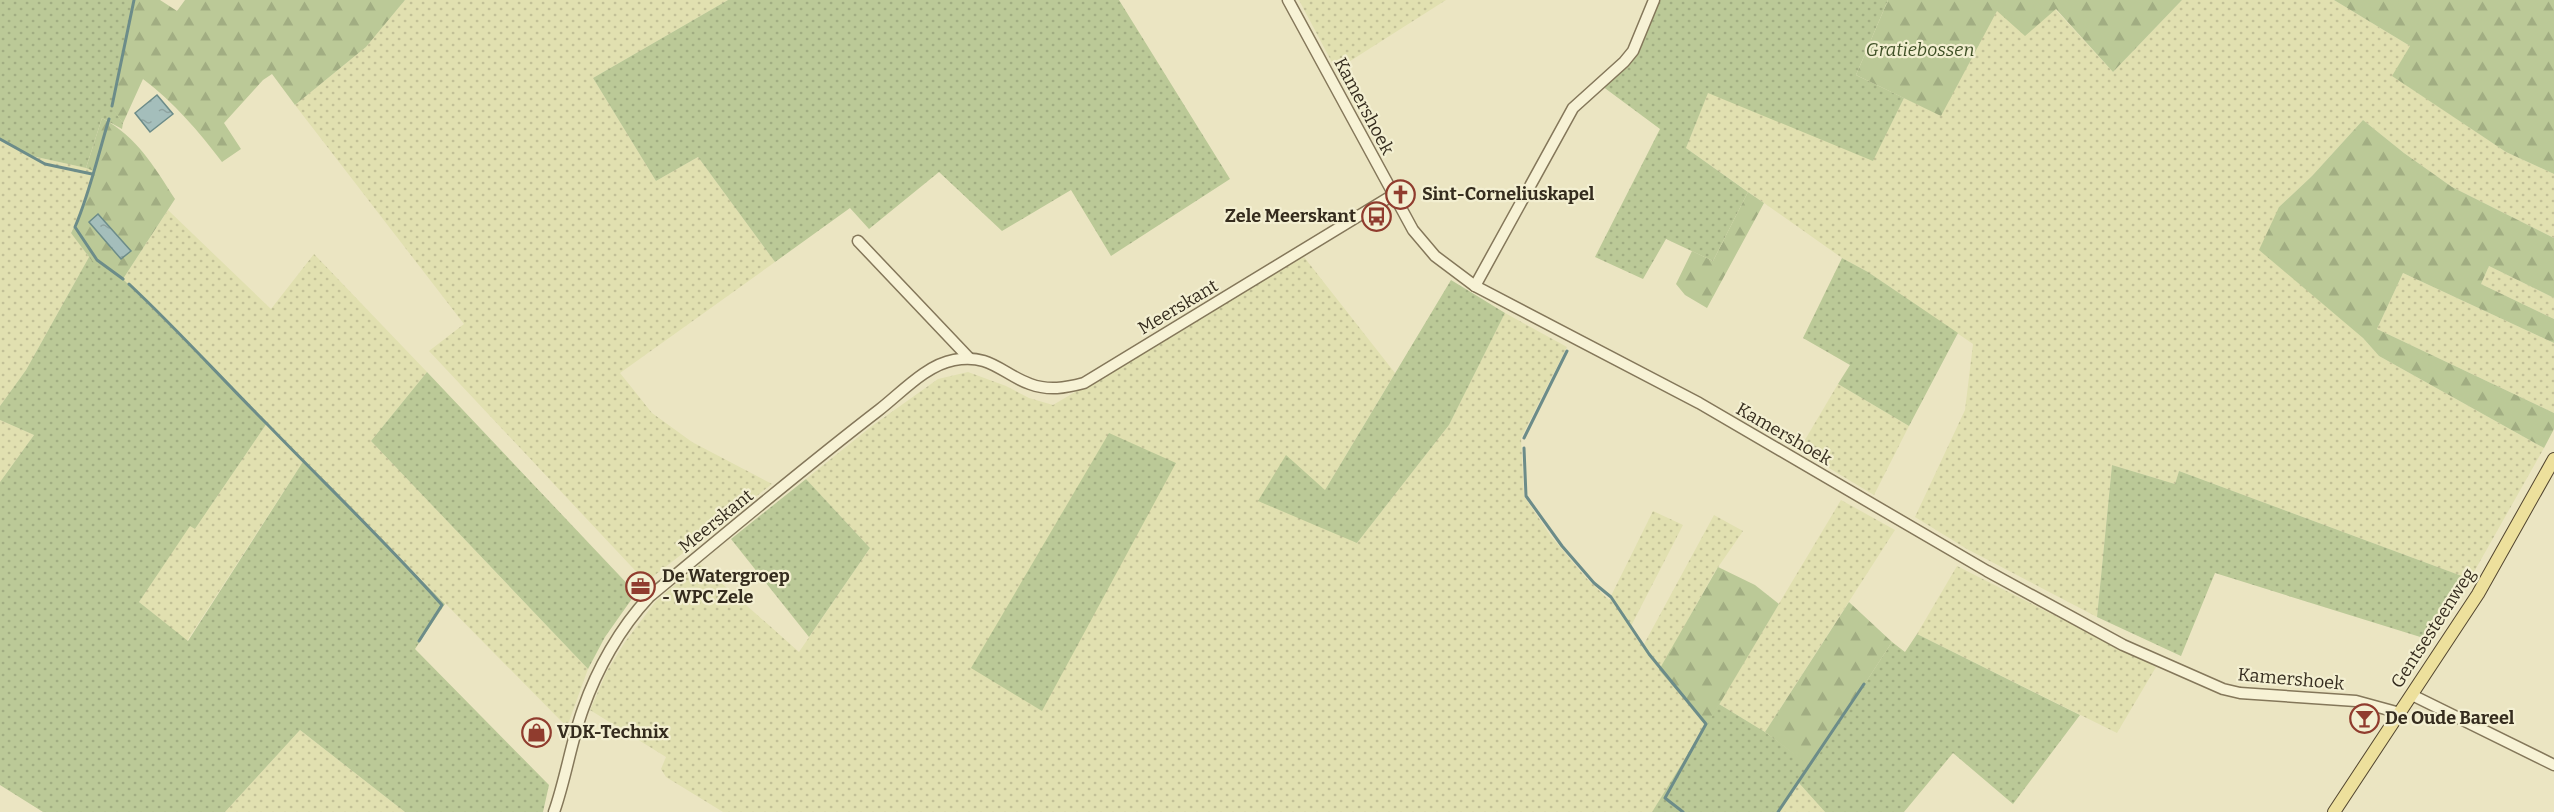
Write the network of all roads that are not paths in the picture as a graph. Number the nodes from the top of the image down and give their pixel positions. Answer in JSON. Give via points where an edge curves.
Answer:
{"nodes":[{"id":1,"x":1288,"y":0,"type":"edge"},
{"id":2,"x":1654,"y":0,"type":"edge"},
{"id":3,"x":1393,"y":195,"type":"junction"},
{"id":4,"x":858,"y":241,"type":"dead end"},
{"id":5,"x":1475,"y":286,"type":"junction"},
{"id":6,"x":969,"y":358,"type":"junction"},
{"id":7,"x":2554,"y":459,"type":"edge"},
{"id":8,"x":2412,"y":695,"type":"junction"},
{"id":9,"x":2400,"y":713,"type":"junction"},
{"id":10,"x":2554,"y":765,"type":"edge"},
{"id":11,"x":554,"y":812,"type":"edge"},
{"id":12,"x":2334,"y":812,"type":"edge"}],
"edges":[{"from":1,"to":3,"type":"street","name":"Kamershoek"},
{"from":2,"to":5,"type":"street","via":[[1633,51],[1573,108]]},
{"from":3,"to":5,"type":"street","name":"Kamershoek","via":[[1413,230],[1435,256]]},
{"from":3,"to":6,"type":"street","name":"Meerskant","via":[[1084,383],[1047,388],[1029,384],[989,362]]},
{"from":4,"to":6,"type":"street","name":"Meerskant"},
{"from":5,"to":9,"type":"street","name":"Kamershoek","via":[[1699,403],[1987,571],[2123,645],[2223,689],[2356,701]]},
{"from":6,"to":11,"type":"street","name":"Meerskant","via":[[935,366],[649,597],[600,668],[583,709]]},
{"from":7,"to":8,"type":"main road","name":"Gentsesteenweg","via":[[2478,594]]},
{"from":8,"to":9,"type":"main road","name":"Gentsesteenweg"},
{"from":8,"to":10,"type":"street"},
{"from":9,"to":12,"type":"main road","name":"Gentsesteenweg"}]}
